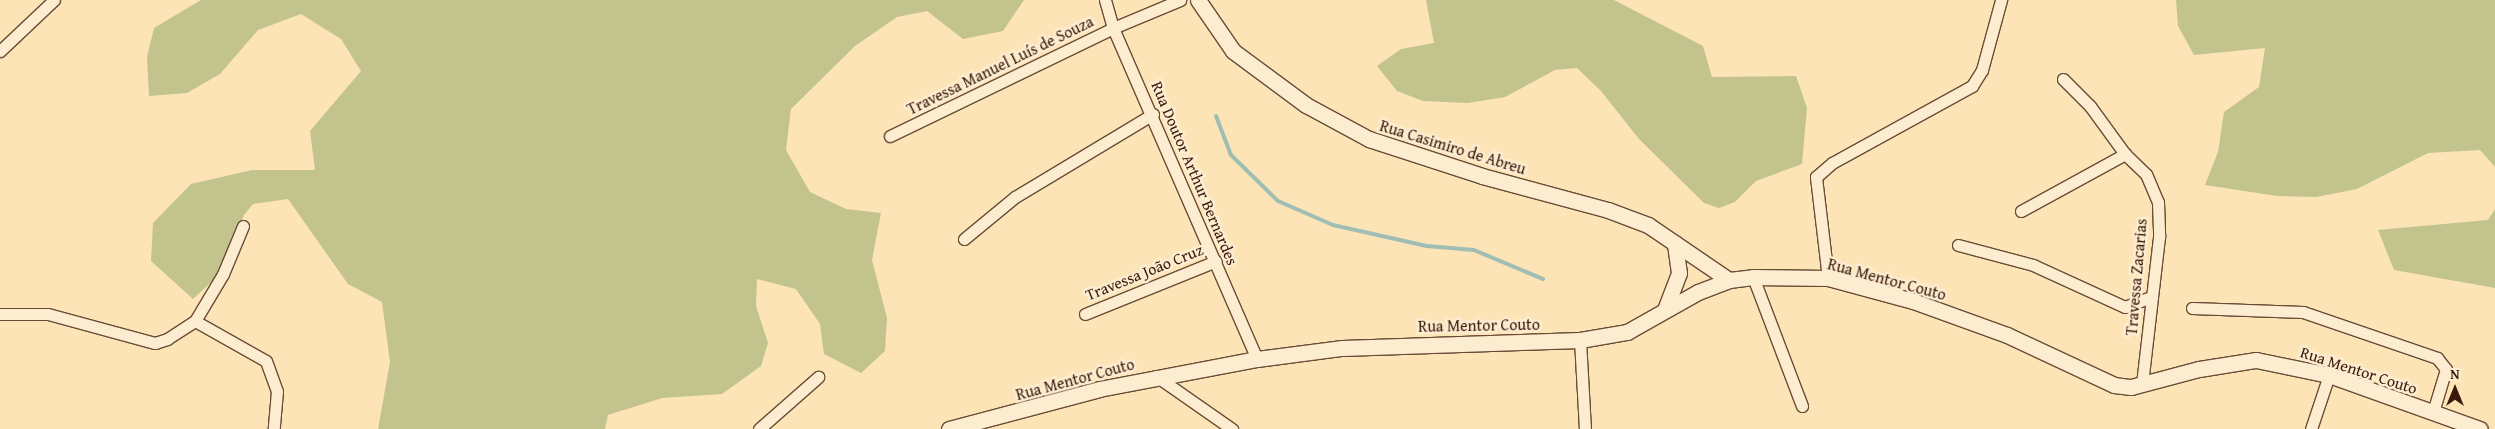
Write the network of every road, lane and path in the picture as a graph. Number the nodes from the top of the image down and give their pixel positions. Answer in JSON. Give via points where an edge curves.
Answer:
{"nodes":[{"id":1,"x":54,"y":0,"type":"edge"},
{"id":2,"x":1105,"y":0,"type":"edge"},
{"id":3,"x":1180,"y":0,"type":"edge"},
{"id":4,"x":1198,"y":0,"type":"edge"},
{"id":5,"x":2001,"y":0,"type":"edge"},
{"id":6,"x":1113,"y":28,"type":"junction"},
{"id":7,"x":0,"y":51,"type":"edge"},
{"id":8,"x":2063,"y":79,"type":"dead end"},
{"id":9,"x":1153,"y":114,"type":"junction"},
{"id":10,"x":890,"y":136,"type":"dead end"},
{"id":11,"x":2125,"y":154,"type":"junction"},
{"id":12,"x":2021,"y":212,"type":"dead end"},
{"id":13,"x":243,"y":226,"type":"dead end"},
{"id":14,"x":964,"y":239,"type":"dead end"},
{"id":15,"x":1675,"y":243,"type":"junction"},
{"id":16,"x":1958,"y":245,"type":"dead end"},
{"id":17,"x":1216,"y":260,"type":"junction"},
{"id":18,"x":1753,"y":277,"type":"junction"},
{"id":19,"x":1828,"y":278,"type":"junction"},
{"id":20,"x":1729,"y":280,"type":"junction"},
{"id":21,"x":2151,"y":297,"type":"junction"},
{"id":22,"x":1666,"y":307,"type":"junction"},
{"id":23,"x":2192,"y":308,"type":"dead end"},
{"id":24,"x":0,"y":314,"type":"edge"},
{"id":25,"x":1085,"y":314,"type":"dead end"},
{"id":26,"x":195,"y":321,"type":"junction"},
{"id":27,"x":1580,"y":340,"type":"junction"},
{"id":28,"x":1257,"y":359,"type":"junction"},
{"id":29,"x":2329,"y":375,"type":"junction"},
{"id":30,"x":1156,"y":376,"type":"junction"},
{"id":31,"x":818,"y":377,"type":"dead end"},
{"id":32,"x":2142,"y":384,"type":"junction"},
{"id":33,"x":1802,"y":406,"type":"dead end"},
{"id":34,"x":2433,"y":412,"type":"junction"},
{"id":35,"x":985,"y":425,"type":"edge"},
{"id":36,"x":274,"y":429,"type":"edge"},
{"id":37,"x":759,"y":429,"type":"edge"},
{"id":38,"x":950,"y":429,"type":"edge"},
{"id":39,"x":1232,"y":429,"type":"edge"},
{"id":40,"x":1585,"y":429,"type":"edge"},
{"id":41,"x":2310,"y":429,"type":"edge"},
{"id":42,"x":2480,"y":429,"type":"edge"}],
"edges":[{"from":1,"to":7,"type":"street"},
{"from":2,"to":6,"type":"street","name":"Rua Doutor Arthur Bernardes"},
{"from":3,"to":6,"type":"street","name":"Travessa Manuel Luís de Souza"},
{"from":4,"to":15,"type":"street","name":"Rua Casimiro de Abreu","via":[[1233,51],[1306,105],[1369,139],[1473,174],[1608,210],[1648,225]]},
{"from":5,"to":19,"type":"street","via":[[1988,54],[1972,86],[1832,163],[1816,176]]},
{"from":6,"to":9,"type":"street","name":"Rua Doutor Arthur Bernardes"},
{"from":6,"to":10,"type":"street","name":"Travessa Manuel Luís de Souza"},
{"from":8,"to":11,"type":"street","name":"Travessa Zacarias","via":[[2090,106]]},
{"from":9,"to":14,"type":"street","via":[[1015,197]]},
{"from":9,"to":17,"type":"street","name":"Rua Doutor Arthur Bernardes"},
{"from":11,"to":12,"type":"street"},
{"from":11,"to":21,"type":"street","name":"Travessa Zacarias","via":[[2146,174],[2158,202],[2159,237]]},
{"from":13,"to":26,"type":"street","via":[[223,274]]},
{"from":15,"to":20,"type":"street","name":"Rua Casimiro de Abreu"},
{"from":15,"to":22,"type":"street","via":[[1679,273]]},
{"from":16,"to":21,"type":"street","via":[[2033,265],[2125,307]]},
{"from":17,"to":25,"type":"street","name":"Travessa João Cruz"},
{"from":17,"to":28,"type":"street","name":"Rua Doutor Arthur Bernardes"},
{"from":18,"to":19,"type":"street","name":"Rua Mentor Couto"},
{"from":18,"to":20,"type":"street","name":"Rua Mentor Couto"},
{"from":18,"to":33,"type":"street"},
{"from":19,"to":32,"type":"street","name":"Rua Mentor Couto","via":[[1912,301],[2007,335],[2099,381],[2122,386]]},
{"from":20,"to":22,"type":"street","name":"Rua Mentor Couto"},
{"from":21,"to":32,"type":"street","name":"Travessa Zacarias"},
{"from":22,"to":27,"type":"street","name":"Rua Mentor Couto","via":[[1627,332]]},
{"from":23,"to":34,"type":"street","via":[[2303,312],[2437,358],[2446,369]]},
{"from":24,"to":26,"type":"street","via":[[48,314],[155,343]]},
{"from":26,"to":36,"type":"street","via":[[266,361],[277,391]]},
{"from":27,"to":28,"type":"street","name":"Rua Mentor Couto","via":[[1342,348]]},
{"from":27,"to":40,"type":"street"},
{"from":28,"to":30,"type":"street","name":"Rua Mentor Couto"},
{"from":29,"to":32,"type":"street","name":"Rua Mentor Couto","via":[[2256,360],[2199,369]]},
{"from":29,"to":34,"type":"street","name":"Rua Mentor Couto"},
{"from":29,"to":41,"type":"street"},
{"from":30,"to":35,"type":"street","name":"Rua Mentor Couto"},
{"from":30,"to":39,"type":"street"},
{"from":31,"to":37,"type":"street"},
{"from":34,"to":42,"type":"street","name":"Rua Mentor Couto"},
{"from":35,"to":38,"type":"street","name":"Rua Mentor Couto"}]}
